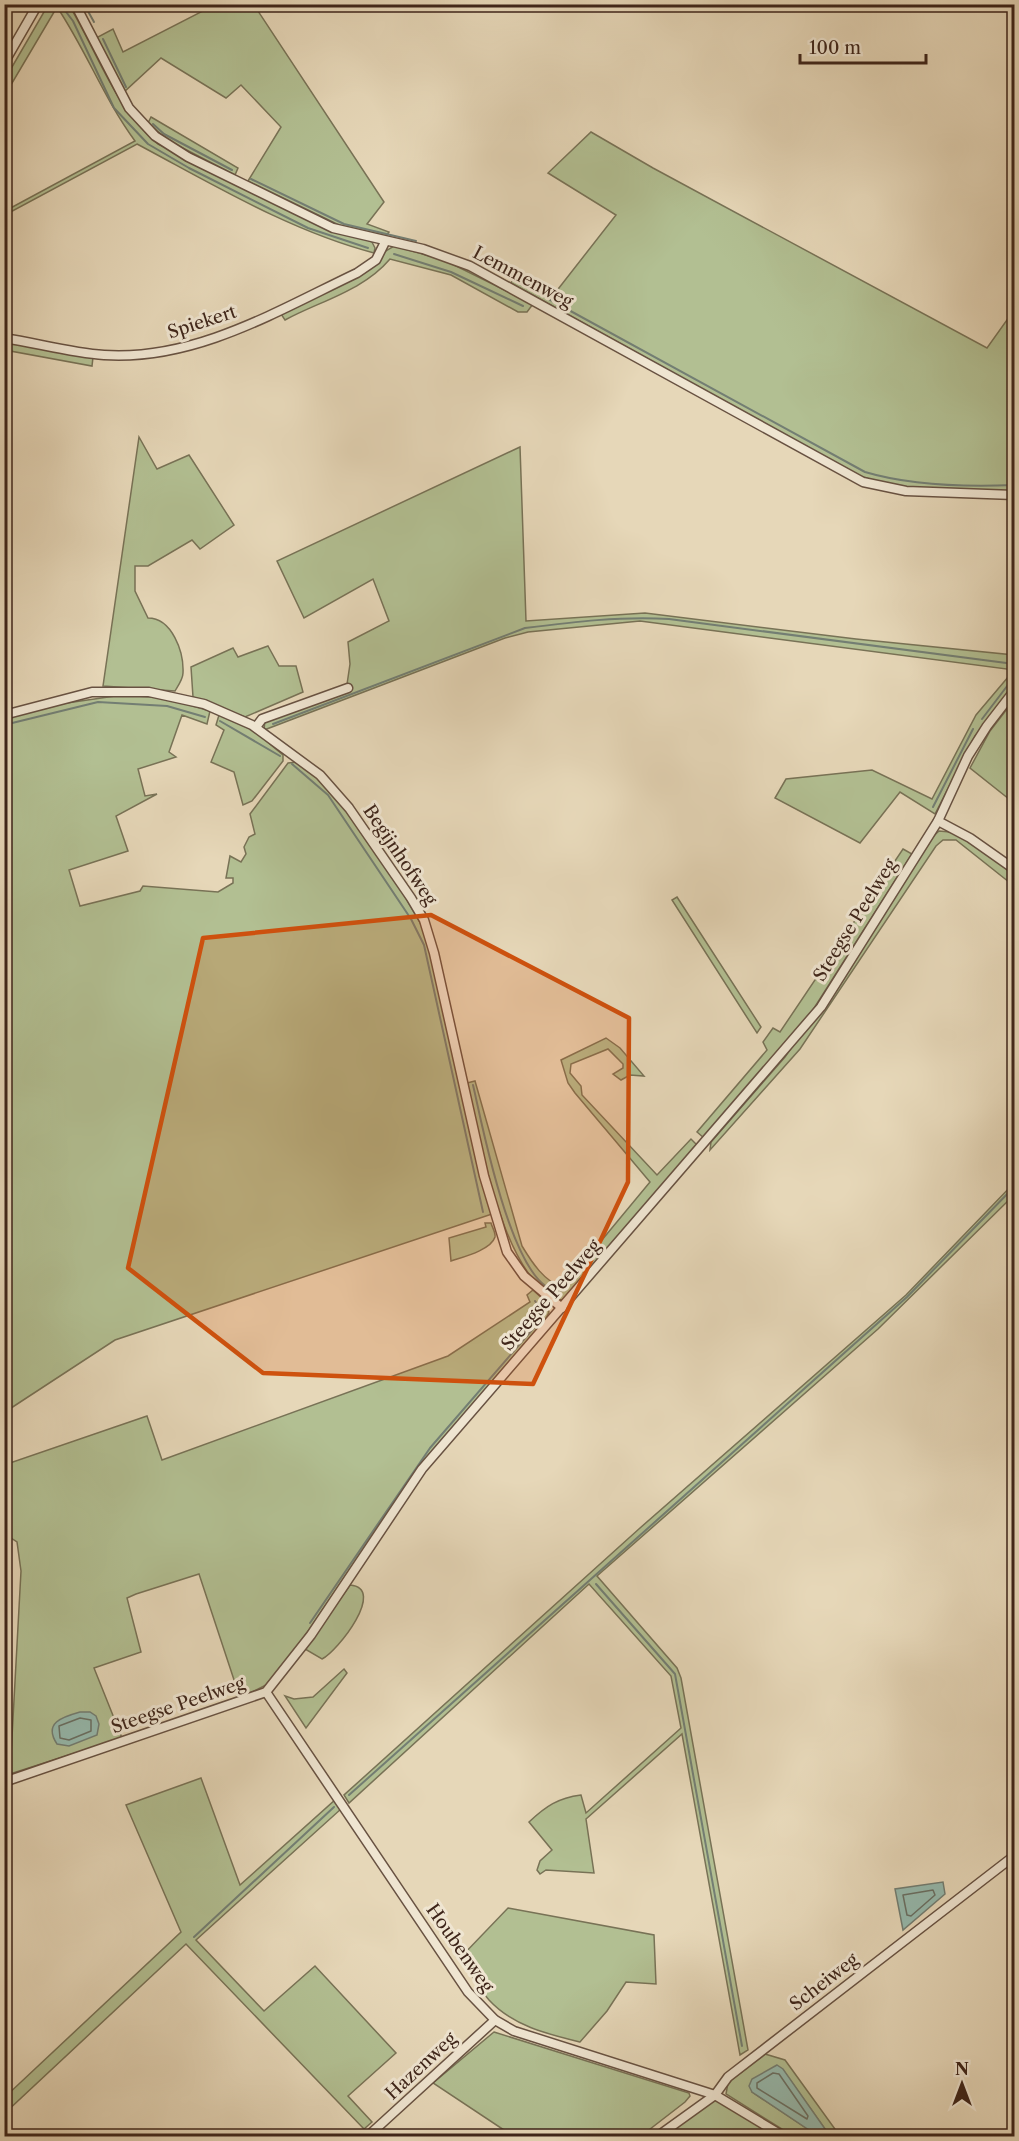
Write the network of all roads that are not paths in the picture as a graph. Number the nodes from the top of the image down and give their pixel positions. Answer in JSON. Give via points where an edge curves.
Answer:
{"nodes":[{"id":1,"x":38,"y":4,"type":"edge"},
{"id":2,"x":75,"y":4,"type":"edge"},
{"id":3,"x":4,"y":63,"type":"edge"},
{"id":4,"x":386,"y":242,"type":"junction"},
{"id":5,"x":4,"y":338,"type":"edge"},
{"id":6,"x":1014,"y":495,"type":"edge"},
{"id":7,"x":348,"y":688,"type":"dead end"},
{"id":8,"x":1014,"y":691,"type":"edge"},
{"id":9,"x":4,"y":715,"type":"edge"},
{"id":10,"x":256,"y":727,"type":"junction"},
{"id":11,"x":938,"y":821,"type":"junction"},
{"id":12,"x":1014,"y":869,"type":"edge"},
{"id":13,"x":562,"y":1308,"type":"junction"},
{"id":14,"x":266,"y":1692,"type":"junction"},
{"id":15,"x":4,"y":1782,"type":"edge"},
{"id":16,"x":1014,"y":1856,"type":"edge"},
{"id":17,"x":495,"y":2020,"type":"junction"},
{"id":18,"x":715,"y":2095,"type":"junction"},
{"id":19,"x":368,"y":2136,"type":"edge"},
{"id":20,"x":658,"y":2136,"type":"edge"},
{"id":21,"x":783,"y":2136,"type":"edge"}],
"edges":[{"from":1,"to":3,"type":"street"},
{"from":2,"to":4,"type":"street","name":"Lemmenweg","via":[[129,108],[155,136],[188,157],[333,228]]},
{"from":4,"to":5,"type":"street","name":"Spiekert","via":[[376,260],[357,273],[225,335],[184,348],[143,355],[102,355]]},
{"from":4,"to":6,"type":"street","name":"Lemmenweg","via":[[423,249],[470,266],[863,482],[906,491]]},
{"from":7,"to":10,"type":"street","via":[[262,719]]},
{"from":8,"to":11,"type":"street","name":"Steegse Peelweg","via":[[968,756]]},
{"from":9,"to":10,"type":"street","name":"Begijnhofweg","via":[[92,693],[149,693],[204,704]]},
{"from":10,"to":13,"type":"street","name":"Begijnhofweg","via":[[294,754],[349,808],[424,920],[484,1176],[507,1252],[524,1276]]},
{"from":11,"to":12,"type":"street"},
{"from":11,"to":13,"type":"street","name":"Steegse Peelweg","via":[[821,1007]]},
{"from":13,"to":14,"type":"street","name":"Steegse Peelweg","via":[[422,1469],[311,1635]]},
{"from":14,"to":15,"type":"street","name":"Steegse Peelweg"},
{"from":14,"to":17,"type":"street","name":"Houbenweg","via":[[468,1992]]},
{"from":16,"to":18,"type":"street","name":"Scheiweg","via":[[728,2077]]},
{"from":17,"to":18,"type":"street","name":"Houbenweg","via":[[514,2031]]},
{"from":17,"to":19,"type":"street","name":"Hazenweg"},
{"from":18,"to":20,"type":"street","name":"Scheiweg"},
{"from":18,"to":21,"type":"street","name":"Houbenweg"}]}
